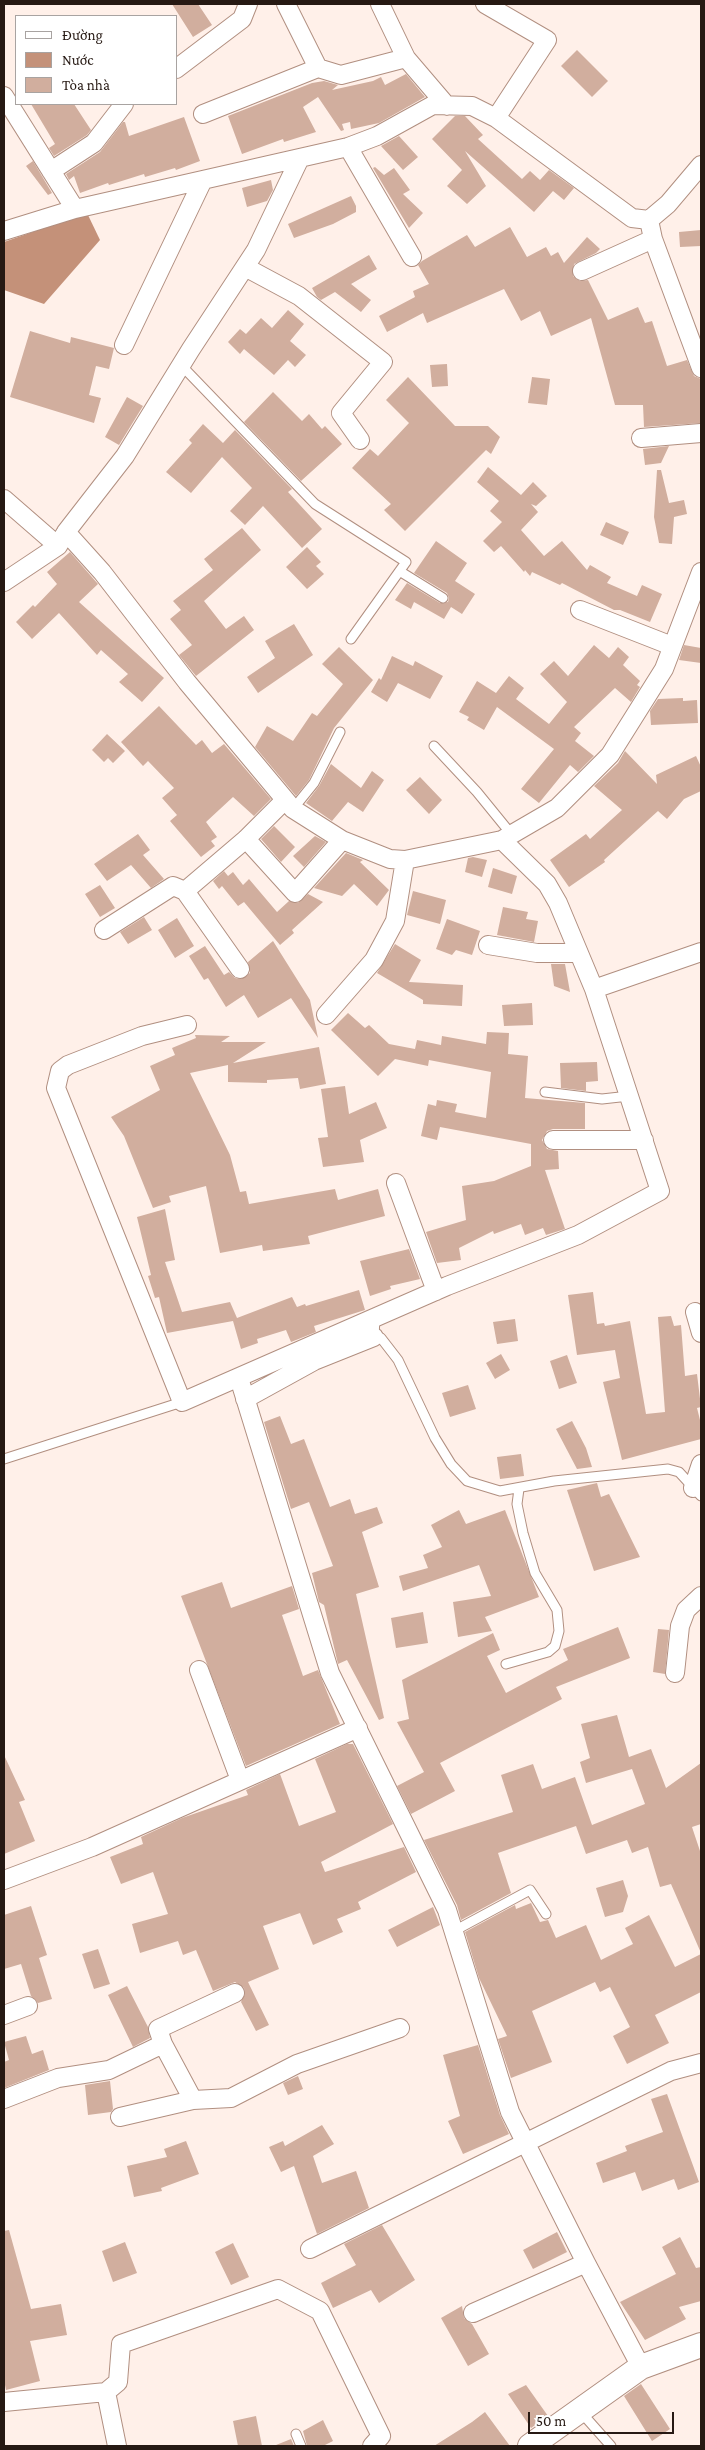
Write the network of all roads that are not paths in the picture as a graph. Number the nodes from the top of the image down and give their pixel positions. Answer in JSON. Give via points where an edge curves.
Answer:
{"nodes":[{"id":1,"x":248,"y":4,"type":"edge"},
{"id":2,"x":286,"y":4,"type":"edge"},
{"id":3,"x":380,"y":4,"type":"edge"},
{"id":4,"x":485,"y":4,"type":"edge"},
{"id":5,"x":406,"y":58,"type":"junction"},
{"id":6,"x":178,"y":67,"type":"edge"},
{"id":7,"x":318,"y":68,"type":"junction"},
{"id":8,"x":4,"y":96,"type":"edge"},
{"id":9,"x":123,"y":105,"type":"edge"},
{"id":10,"x":447,"y":106,"type":"junction"},
{"id":11,"x":203,"y":114,"type":"dead end"},
{"id":12,"x":496,"y":118,"type":"junction"},
{"id":13,"x":348,"y":147,"type":"junction"},
{"id":14,"x":300,"y":158,"type":"junction"},
{"id":15,"x":701,"y":165,"type":"edge"},
{"id":16,"x":51,"y":171,"type":"junction"},
{"id":17,"x":203,"y":180,"type":"junction"},
{"id":18,"x":74,"y":209,"type":"junction"},
{"id":19,"x":650,"y":220,"type":"junction"},
{"id":20,"x":4,"y":230,"type":"edge"},
{"id":21,"x":653,"y":239,"type":"junction"},
{"id":22,"x":412,"y":258,"type":"dead end"},
{"id":23,"x":245,"y":267,"type":"junction"},
{"id":24,"x":582,"y":271,"type":"dead end"},
{"id":25,"x":124,"y":345,"type":"dead end"},
{"id":26,"x":181,"y":365,"type":"junction"},
{"id":27,"x":701,"y":368,"type":"edge"},
{"id":28,"x":701,"y":433,"type":"edge"},
{"id":29,"x":641,"y":438,"type":"dead end"},
{"id":30,"x":360,"y":440,"type":"dead end"},
{"id":31,"x":4,"y":499,"type":"edge"},
{"id":32,"x":62,"y":539,"type":"junction"},
{"id":33,"x":400,"y":572,"type":"junction"},
{"id":34,"x":701,"y":572,"type":"edge"},
{"id":35,"x":4,"y":582,"type":"edge"},
{"id":36,"x":443,"y":598,"type":"dead end"},
{"id":37,"x":580,"y":610,"type":"dead end"},
{"id":38,"x":351,"y":639,"type":"dead end"},
{"id":39,"x":672,"y":646,"type":"junction"},
{"id":40,"x":340,"y":732,"type":"dead end"},
{"id":41,"x":434,"y":746,"type":"dead end"},
{"id":42,"x":289,"y":805,"type":"junction"},
{"id":43,"x":507,"y":838,"type":"junction"},
{"id":44,"x":246,"y":839,"type":"junction"},
{"id":45,"x":342,"y":840,"type":"junction"},
{"id":46,"x":405,"y":860,"type":"junction"},
{"id":47,"x":185,"y":891,"type":"junction"},
{"id":48,"x":104,"y":930,"type":"dead end"},
{"id":49,"x":488,"y":945,"type":"dead end"},
{"id":50,"x":701,"y":952,"type":"edge"},
{"id":51,"x":578,"y":953,"type":"junction"},
{"id":52,"x":240,"y":969,"type":"dead end"},
{"id":53,"x":594,"y":989,"type":"junction"},
{"id":54,"x":326,"y":1015,"type":"dead end"},
{"id":55,"x":187,"y":1025,"type":"dead end"},
{"id":56,"x":545,"y":1092,"type":"dead end"},
{"id":57,"x":629,"y":1096,"type":"junction"},
{"id":58,"x":553,"y":1140,"type":"dead end"},
{"id":59,"x":644,"y":1140,"type":"junction"},
{"id":60,"x":396,"y":1183,"type":"dead end"},
{"id":61,"x":436,"y":1291,"type":"junction"},
{"id":62,"x":695,"y":1312,"type":"dead end"},
{"id":63,"x":374,"y":1318,"type":"junction"},
{"id":64,"x":701,"y":1333,"type":"edge"},
{"id":65,"x":374,"y":1337,"type":"junction"},
{"id":66,"x":239,"y":1378,"type":"junction"},
{"id":67,"x":245,"y":1399,"type":"junction"},
{"id":68,"x":182,"y":1402,"type":"junction"},
{"id":69,"x":4,"y":1459,"type":"edge"},
{"id":70,"x":701,"y":1464,"type":"edge"},
{"id":71,"x":519,"y":1490,"type":"junction"},
{"id":72,"x":697,"y":1492,"type":"edge"},
{"id":73,"x":701,"y":1596,"type":"edge"},
{"id":74,"x":506,"y":1664,"type":"dead end"},
{"id":75,"x":199,"y":1670,"type":"dead end"},
{"id":76,"x":675,"y":1673,"type":"dead end"},
{"id":77,"x":358,"y":1728,"type":"junction"},
{"id":78,"x":240,"y":1780,"type":"junction"},
{"id":79,"x":4,"y":1880,"type":"edge"},
{"id":80,"x":546,"y":1914,"type":"dead end"},
{"id":81,"x":454,"y":1932,"type":"junction"},
{"id":82,"x":235,"y":1993,"type":"dead end"},
{"id":83,"x":28,"y":2006,"type":"dead end"},
{"id":84,"x":4,"y":2016,"type":"edge"},
{"id":85,"x":400,"y":2028,"type":"dead end"},
{"id":86,"x":163,"y":2044,"type":"junction"},
{"id":87,"x":701,"y":2063,"type":"edge"},
{"id":88,"x":4,"y":2100,"type":"edge"},
{"id":89,"x":193,"y":2100,"type":"junction"},
{"id":90,"x":120,"y":2117,"type":"dead end"},
{"id":91,"x":525,"y":2141,"type":"junction"},
{"id":92,"x":310,"y":2249,"type":"dead end"},
{"id":93,"x":586,"y":2263,"type":"junction"},
{"id":94,"x":473,"y":2313,"type":"dead end"},
{"id":95,"x":701,"y":2344,"type":"edge"},
{"id":96,"x":640,"y":2367,"type":"junction"},
{"id":97,"x":106,"y":2392,"type":"junction"},
{"id":98,"x":4,"y":2402,"type":"edge"},
{"id":99,"x":580,"y":2411,"type":"junction"},
{"id":100,"x":296,"y":2434,"type":"dead end"},
{"id":101,"x":117,"y":2446,"type":"edge"},
{"id":102,"x":301,"y":2446,"type":"edge"},
{"id":103,"x":372,"y":2446,"type":"edge"},
{"id":104,"x":530,"y":2446,"type":"edge"},
{"id":105,"x":611,"y":2446,"type":"edge"}],
"edges":[{"from":1,"to":6,"type":"street","via":[[242,19]]},
{"from":2,"to":7,"type":"street"},
{"from":3,"to":5,"type":"street"},
{"from":4,"to":12,"type":"street","via":[[547,40]]},
{"from":5,"to":7,"type":"street","via":[[341,76]]},
{"from":5,"to":10,"type":"street"},
{"from":7,"to":11,"type":"street"},
{"from":8,"to":16,"type":"street"},
{"from":9,"to":16,"type":"street","via":[[94,142]]},
{"from":10,"to":12,"type":"street","via":[[472,106]]},
{"from":10,"to":13,"type":"street","via":[[433,106],[377,136]]},
{"from":12,"to":19,"type":"street","via":[[622,212],[632,218]]},
{"from":13,"to":14,"type":"street"},
{"from":13,"to":22,"type":"street"},
{"from":14,"to":17,"type":"street"},
{"from":14,"to":23,"type":"street"},
{"from":15,"to":19,"type":"street"},
{"from":16,"to":18,"type":"street"},
{"from":17,"to":18,"type":"street"},
{"from":17,"to":25,"type":"street"},
{"from":18,"to":20,"type":"street"},
{"from":19,"to":21,"type":"street"},
{"from":21,"to":24,"type":"street"},
{"from":21,"to":27,"type":"street"},
{"from":23,"to":26,"type":"street"},
{"from":23,"to":30,"type":"street","via":[[299,296],[383,362],[341,413]]},
{"from":26,"to":32,"type":"street","via":[[126,456]]},
{"from":26,"to":33,"type":"lane","via":[[315,504],[406,562]]},
{"from":28,"to":29,"type":"street"},
{"from":31,"to":32,"type":"street"},
{"from":32,"to":35,"type":"street"},
{"from":32,"to":42,"type":"street","via":[[102,572]]},
{"from":33,"to":36,"type":"lane"},
{"from":33,"to":38,"type":"lane"},
{"from":34,"to":39,"type":"street"},
{"from":37,"to":39,"type":"street"},
{"from":39,"to":43,"type":"street","via":[[664,669],[610,756],[557,808]]},
{"from":40,"to":42,"type":"lane","via":[[314,783]]},
{"from":41,"to":43,"type":"lane","via":[[477,792]]},
{"from":42,"to":44,"type":"street"},
{"from":42,"to":45,"type":"street"},
{"from":43,"to":46,"type":"street"},
{"from":43,"to":51,"type":"street","via":[[547,884]]},
{"from":44,"to":45,"type":"street","via":[[295,893]]},
{"from":44,"to":47,"type":"street"},
{"from":45,"to":46,"type":"street","via":[[390,859]]},
{"from":46,"to":54,"type":"street","via":[[395,921],[374,960]]},
{"from":47,"to":48,"type":"street","via":[[173,886]]},
{"from":47,"to":52,"type":"street"},
{"from":49,"to":51,"type":"street","via":[[537,953]]},
{"from":50,"to":53,"type":"street"},
{"from":51,"to":53,"type":"street"},
{"from":53,"to":57,"type":"street"},
{"from":55,"to":68,"type":"street","via":[[142,1036],[68,1065],[60,1070],[56,1088]]},
{"from":56,"to":57,"type":"lane","via":[[602,1099]]},
{"from":57,"to":59,"type":"street"},
{"from":58,"to":59,"type":"street"},
{"from":59,"to":61,"type":"street","via":[[660,1191],[578,1235]]},
{"from":60,"to":61,"type":"street"},
{"from":61,"to":63,"type":"street"},
{"from":62,"to":64,"type":"street"},
{"from":63,"to":65,"type":"lane"},
{"from":63,"to":66,"type":"street"},
{"from":65,"to":67,"type":"street","via":[[314,1361]]},
{"from":65,"to":71,"type":"lane","via":[[381,1338],[398,1360],[435,1438],[451,1464],[467,1481],[500,1492]]},
{"from":66,"to":67,"type":"street"},
{"from":66,"to":68,"type":"street"},
{"from":67,"to":77,"type":"street","via":[[330,1673]]},
{"from":68,"to":69,"type":"lane"},
{"from":70,"to":72,"type":"street"},
{"from":71,"to":72,"type":"lane","via":[[554,1481],[668,1469],[679,1472]]},
{"from":71,"to":74,"type":"lane","via":[[517,1504],[523,1534],[535,1573],[557,1610],[559,1630],[555,1646],[548,1652]]},
{"from":73,"to":76,"type":"street","via":[[686,1610],[680,1626]]},
{"from":75,"to":78,"type":"street"},
{"from":77,"to":78,"type":"street"},
{"from":77,"to":81,"type":"street","via":[[447,1910]]},
{"from":78,"to":79,"type":"street","via":[[92,1847]]},
{"from":80,"to":81,"type":"lane","via":[[530,1890]]},
{"from":81,"to":91,"type":"street","via":[[510,2112]]},
{"from":82,"to":86,"type":"street","via":[[158,2029]]},
{"from":83,"to":84,"type":"street"},
{"from":85,"to":89,"type":"street","via":[[297,2064],[231,2098]]},
{"from":86,"to":88,"type":"street","via":[[109,2070],[58,2078]]},
{"from":86,"to":89,"type":"street"},
{"from":87,"to":91,"type":"street","via":[[671,2071]]},
{"from":89,"to":90,"type":"street"},
{"from":91,"to":92,"type":"street"},
{"from":91,"to":93,"type":"street"},
{"from":93,"to":94,"type":"street"},
{"from":93,"to":96,"type":"street"},
{"from":95,"to":96,"type":"street"},
{"from":96,"to":99,"type":"street"},
{"from":97,"to":98,"type":"street"},
{"from":97,"to":101,"type":"street"},
{"from":97,"to":103,"type":"street","via":[[118,2382],[121,2344],[278,2289],[320,2311],[381,2436]]},
{"from":99,"to":104,"type":"street"},
{"from":99,"to":105,"type":"lane"},
{"from":100,"to":102,"type":"lane"}]}
